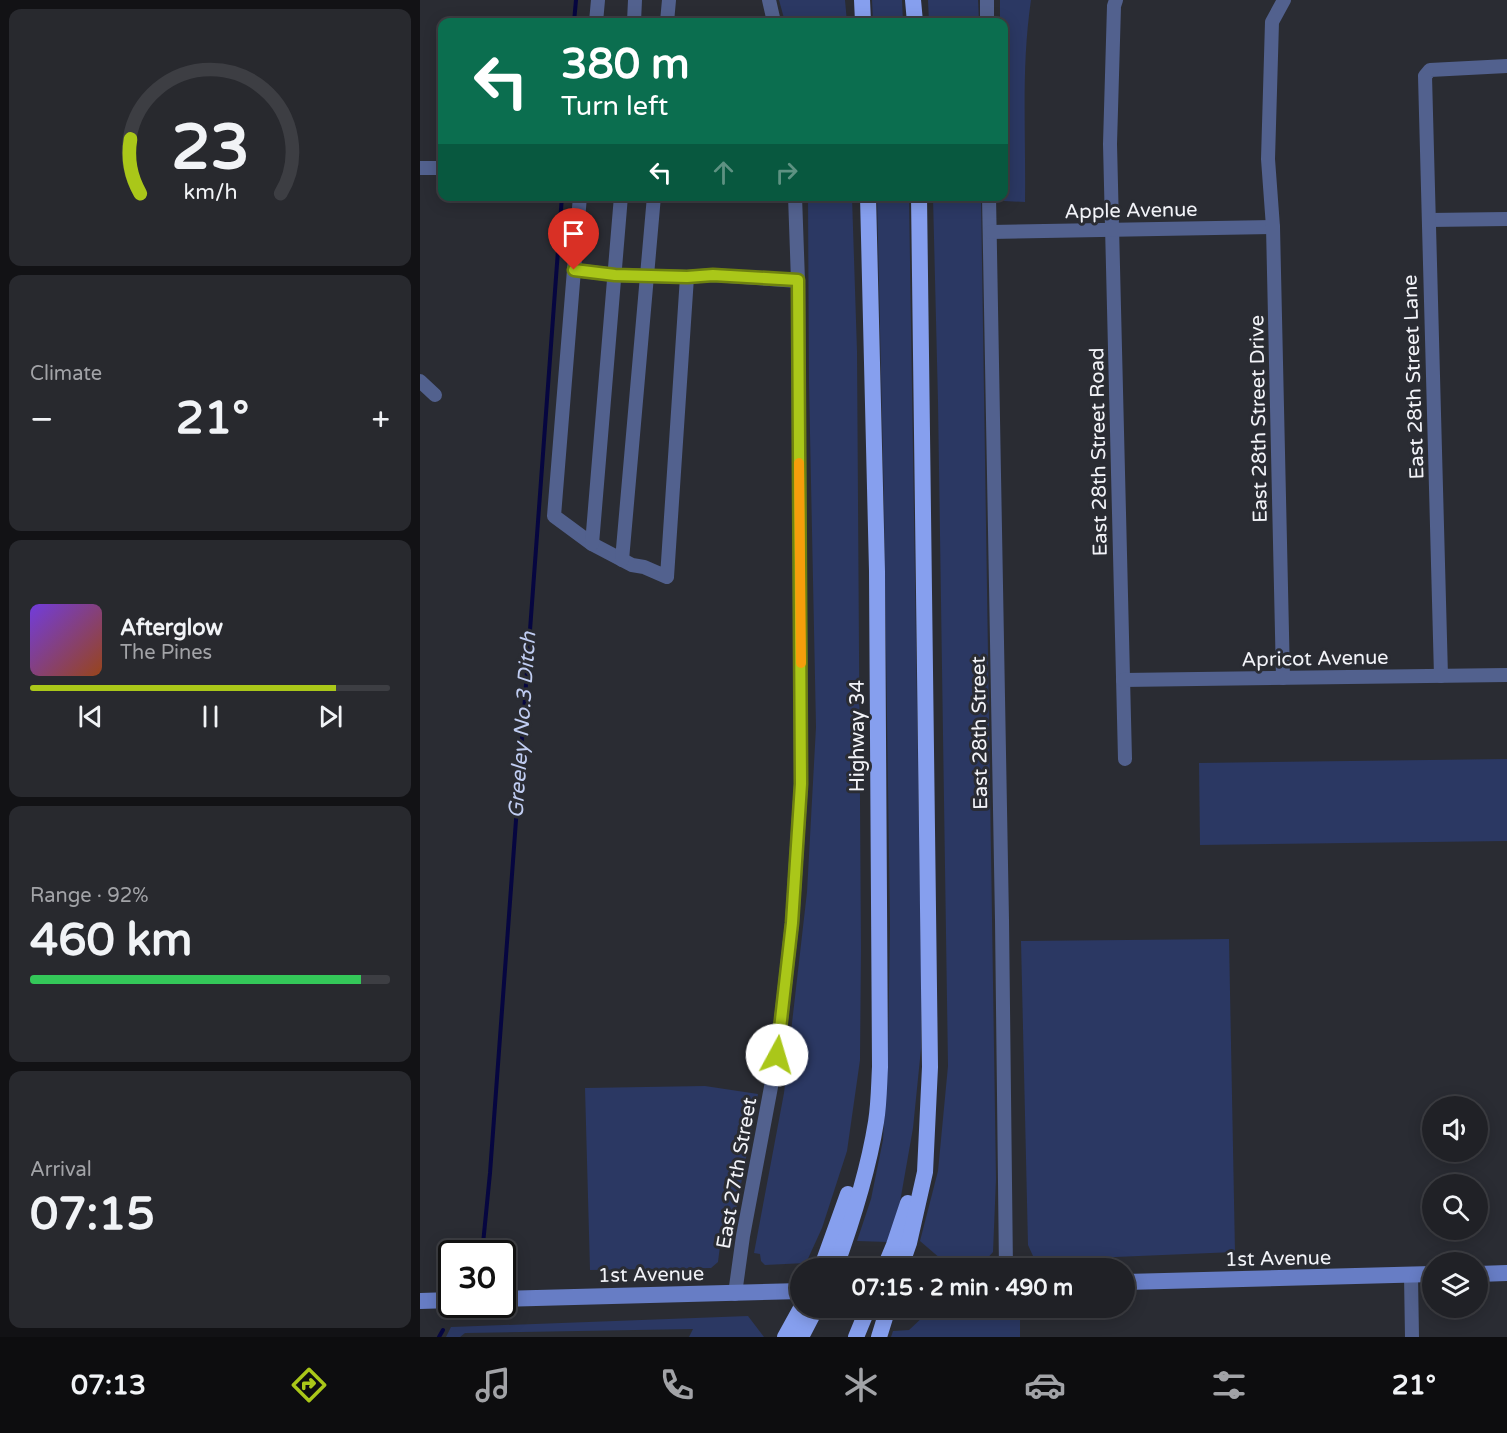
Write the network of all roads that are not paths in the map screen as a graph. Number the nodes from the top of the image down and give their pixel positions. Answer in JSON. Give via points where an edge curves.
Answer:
{"nodes":[{"id":1,"x":598,"y":0,"type":"edge"},
{"id":2,"x":635,"y":0,"type":"edge"},
{"id":3,"x":669,"y":0,"type":"edge"},
{"id":4,"x":769,"y":0,"type":"edge"},
{"id":5,"x":862,"y":0,"type":"edge"},
{"id":6,"x":914,"y":0,"type":"edge"},
{"id":7,"x":987,"y":0,"type":"edge"},
{"id":8,"x":1116,"y":0,"type":"edge"},
{"id":9,"x":1284,"y":0,"type":"edge"},
{"id":10,"x":596,"y":18,"type":"edge"},
{"id":11,"x":634,"y":18,"type":"edge"},
{"id":12,"x":667,"y":18,"type":"edge"},
{"id":13,"x":773,"y":18,"type":"edge"},
{"id":14,"x":863,"y":18,"type":"edge"},
{"id":15,"x":915,"y":18,"type":"edge"},
{"id":16,"x":987,"y":18,"type":"edge"},
{"id":17,"x":1507,"y":66,"type":"edge"},
{"id":18,"x":420,"y":168,"type":"edge"},
{"id":19,"x":438,"y":168,"type":"edge"},
{"id":20,"x":580,"y":201,"type":"edge"},
{"id":21,"x":621,"y":201,"type":"edge"},
{"id":22,"x":654,"y":201,"type":"edge"},
{"id":23,"x":795,"y":201,"type":"edge"},
{"id":24,"x":868,"y":201,"type":"edge"},
{"id":25,"x":919,"y":201,"type":"edge"},
{"id":26,"x":989,"y":201,"type":"edge"},
{"id":27,"x":1507,"y":219,"type":"edge"},
{"id":28,"x":1429,"y":220,"type":"junction"},
{"id":29,"x":1273,"y":227,"type":"junction"},
{"id":30,"x":1113,"y":230,"type":"junction"},
{"id":31,"x":990,"y":232,"type":"junction"},
{"id":32,"x":574,"y":270,"type":"junction"},
{"id":33,"x":615,"y":275,"type":"junction"},
{"id":34,"x":647,"y":276,"type":"junction"},
{"id":35,"x":687,"y":277,"type":"junction"},
{"id":36,"x":798,"y":280,"type":"junction"},
{"id":37,"x":420,"y":381,"type":"edge"},
{"id":38,"x":435,"y":395,"type":"dead end"},
{"id":39,"x":592,"y":544,"type":"junction"},
{"id":40,"x":622,"y":560,"type":"junction"},
{"id":41,"x":1507,"y":675,"type":"edge"},
{"id":42,"x":1441,"y":676,"type":"junction"},
{"id":43,"x":1283,"y":678,"type":"junction"},
{"id":44,"x":1123,"y":680,"type":"junction"},
{"id":45,"x":1125,"y":759,"type":"dead end"},
{"id":46,"x":837,"y":1243,"type":"junction"},
{"id":47,"x":901,"y":1244,"type":"junction"},
{"id":48,"x":828,"y":1258,"type":"edge"},
{"id":49,"x":835,"y":1258,"type":"edge"},
{"id":50,"x":891,"y":1258,"type":"edge"},
{"id":51,"x":900,"y":1258,"type":"edge"},
{"id":52,"x":1006,"y":1258,"type":"edge"},
{"id":53,"x":1507,"y":1273,"type":"edge"},
{"id":54,"x":1422,"y":1274,"type":"edge"},
{"id":55,"x":1488,"y":1274,"type":"edge"},
{"id":56,"x":1411,"y":1275,"type":"junction"},
{"id":57,"x":1135,"y":1282,"type":"edge"},
{"id":58,"x":790,"y":1292,"type":"edge"},
{"id":59,"x":735,"y":1294,"type":"junction"},
{"id":60,"x":516,"y":1299,"type":"edge"},
{"id":61,"x":438,"y":1300,"type":"edge"},
{"id":62,"x":420,"y":1301,"type":"edge"},
{"id":63,"x":798,"y":1318,"type":"edge"},
{"id":64,"x":808,"y":1318,"type":"edge"},
{"id":65,"x":864,"y":1318,"type":"edge"},
{"id":66,"x":885,"y":1318,"type":"edge"},
{"id":67,"x":880,"y":1335,"type":"edge"},
{"id":68,"x":794,"y":1336,"type":"edge"},
{"id":69,"x":856,"y":1337,"type":"edge"},
{"id":70,"x":1412,"y":1337,"type":"edge"}],
"edges":[{"from":1,"to":10,"type":"street"},
{"from":2,"to":11,"type":"street"},
{"from":3,"to":12,"type":"street"},
{"from":4,"to":13,"type":"street"},
{"from":5,"to":14,"type":"highway"},
{"from":6,"to":15,"type":"highway"},
{"from":7,"to":16,"type":"street"},
{"from":8,"to":30,"type":"street","name":"East 28th Street Road","via":[[1110,144]]},
{"from":9,"to":29,"type":"street","name":"East 28th Street Drive","via":[[1272,22],[1268,159]]},
{"from":17,"to":28,"type":"street","name":"East 28th Street Lane","via":[[1430,70],[1425,76]]},
{"from":18,"to":19,"type":"street"},
{"from":20,"to":32,"type":"street"},
{"from":21,"to":33,"type":"street"},
{"from":22,"to":34,"type":"street"},
{"from":23,"to":36,"type":"street","name":"East 27th Street"},
{"from":24,"to":46,"type":"highway","name":"Highway 34","via":[[877,571],[879,1037],[871,1100]]},
{"from":25,"to":47,"type":"highway","via":[[930,1067],[926,1135]]},
{"from":26,"to":31,"type":"street","name":"East 28th Street"},
{"from":27,"to":28,"type":"street"},
{"from":28,"to":42,"type":"street","name":"East 28th Street Lane"},
{"from":29,"to":30,"type":"street","name":"Apple Avenue"},
{"from":29,"to":43,"type":"street","name":"East 28th Street Drive"},
{"from":30,"to":31,"type":"street","name":"Apple Avenue"},
{"from":30,"to":44,"type":"street","name":"East 28th Street Road"},
{"from":31,"to":52,"type":"street","name":"East 28th Street"},
{"from":32,"to":33,"type":"street"},
{"from":32,"to":39,"type":"street","via":[[554,516]]},
{"from":33,"to":34,"type":"street"},
{"from":33,"to":39,"type":"street"},
{"from":34,"to":35,"type":"street"},
{"from":34,"to":40,"type":"street"},
{"from":35,"to":36,"type":"street"},
{"from":35,"to":40,"type":"street","via":[[667,577]]},
{"from":36,"to":59,"type":"street","name":"East 27th Street","via":[[801,796],[777,1055]]},
{"from":37,"to":38,"type":"street"},
{"from":39,"to":40,"type":"street"},
{"from":41,"to":42,"type":"street","name":"Apricot Avenue"},
{"from":42,"to":43,"type":"street","name":"Apricot Avenue"},
{"from":43,"to":44,"type":"street","name":"Apricot Avenue"},
{"from":44,"to":45,"type":"street","name":"East 28th Street Road"},
{"from":46,"to":48,"type":"highway"},
{"from":46,"to":49,"type":"highway"},
{"from":47,"to":50,"type":"highway"},
{"from":47,"to":51,"type":"highway"},
{"from":53,"to":55,"type":"main road"},
{"from":54,"to":56,"type":"main road","name":"1st Avenue"},
{"from":56,"to":57,"type":"main road","name":"1st Avenue"},
{"from":56,"to":70,"type":"street"},
{"from":58,"to":59,"type":"main road","name":"1st Avenue"},
{"from":59,"to":60,"type":"main road","name":"1st Avenue"},
{"from":61,"to":62,"type":"main road"},
{"from":63,"to":68,"type":"highway"},
{"from":64,"to":68,"type":"highway"},
{"from":65,"to":69,"type":"highway"},
{"from":66,"to":67,"type":"highway"}]}
